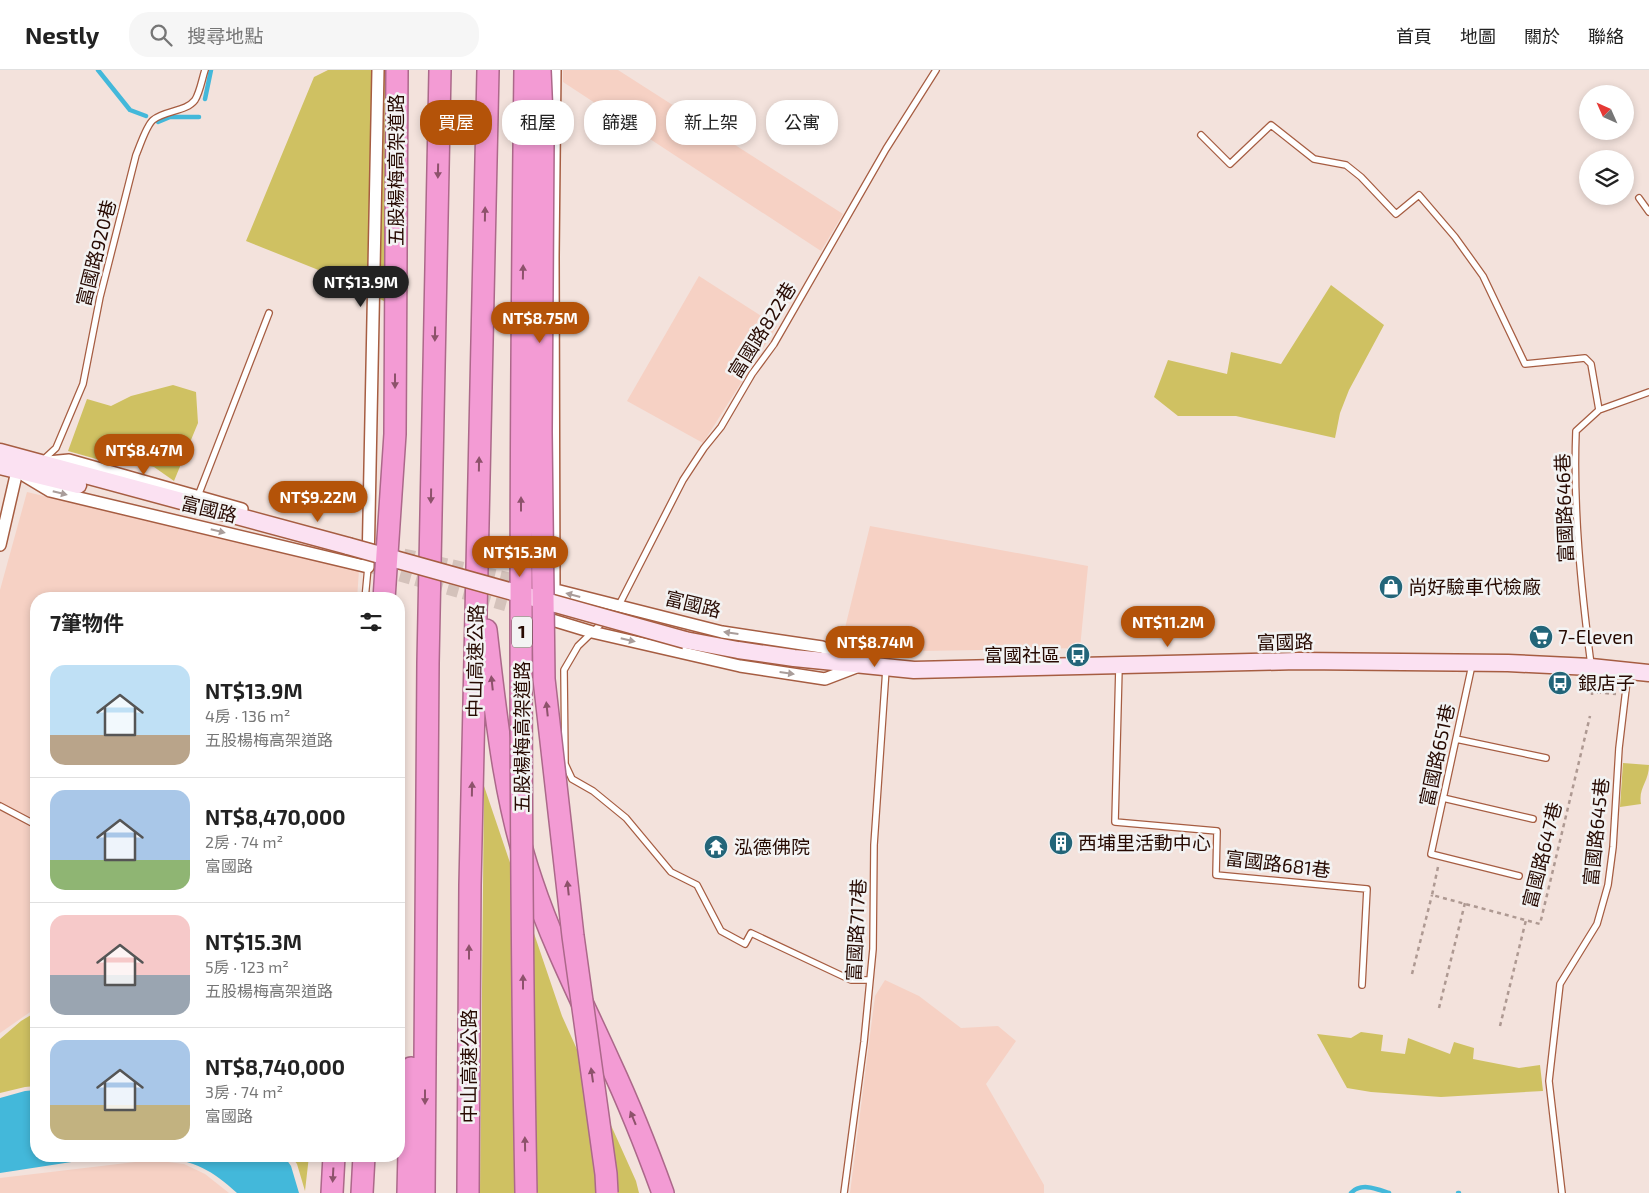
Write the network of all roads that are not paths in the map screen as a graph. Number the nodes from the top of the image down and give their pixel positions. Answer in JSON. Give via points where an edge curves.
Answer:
{"nodes":[{"id":1,"x":205,"y":70,"type":"edge"},
{"id":2,"x":378,"y":70,"type":"edge"},
{"id":3,"x":397,"y":70,"type":"edge"},
{"id":4,"x":440,"y":70,"type":"edge"},
{"id":5,"x":488,"y":70,"type":"edge"},
{"id":6,"x":525,"y":70,"type":"edge"},
{"id":7,"x":540,"y":70,"type":"edge"},
{"id":8,"x":555,"y":70,"type":"edge"},
{"id":9,"x":936,"y":70,"type":"edge"},
{"id":10,"x":1201,"y":135,"type":"dead end"},
{"id":11,"x":1639,"y":198,"type":"dead end"},
{"id":12,"x":1649,"y":212,"type":"edge"},
{"id":13,"x":269,"y":313,"type":"dead end"},
{"id":14,"x":1649,"y":392,"type":"edge"},
{"id":15,"x":1599,"y":410,"type":"junction"},
{"id":16,"x":0,"y":452,"type":"edge"},
{"id":17,"x":40,"y":464,"type":"junction"},
{"id":18,"x":0,"y":466,"type":"edge"},
{"id":19,"x":17,"y":471,"type":"junction"},
{"id":20,"x":198,"y":496,"type":"junction"},
{"id":21,"x":280,"y":529,"type":"junction"},
{"id":22,"x":0,"y":545,"type":"edge"},
{"id":23,"x":369,"y":546,"type":"junction"},
{"id":24,"x":477,"y":547,"type":"junction"},
{"id":25,"x":368,"y":568,"type":"junction"},
{"id":26,"x":514,"y":579,"type":"tunnel mouth"},
{"id":27,"x":554,"y":590,"type":"junction"},
{"id":28,"x":366,"y":592,"type":"edge"},
{"id":29,"x":384,"y":592,"type":"edge"},
{"id":30,"x":618,"y":607,"type":"junction"},
{"id":31,"x":514,"y":608,"type":"tunnel mouth"},
{"id":32,"x":551,"y":620,"type":"junction"},
{"id":33,"x":592,"y":632,"type":"junction"},
{"id":34,"x":428,"y":663,"type":"junction"},
{"id":35,"x":1473,"y":663,"type":"junction"},
{"id":36,"x":862,"y":665,"type":"junction"},
{"id":37,"x":1120,"y":665,"type":"junction"},
{"id":38,"x":886,"y":667,"type":"junction"},
{"id":39,"x":1591,"y":667,"type":"junction"},
{"id":40,"x":1628,"y":671,"type":"junction"},
{"id":41,"x":1649,"y":673,"type":"edge"},
{"id":42,"x":1456,"y":739,"type":"junction"},
{"id":43,"x":1546,"y":758,"type":"dead end"},
{"id":44,"x":1443,"y":798,"type":"junction"},
{"id":45,"x":0,"y":806,"type":"edge"},
{"id":46,"x":1533,"y":819,"type":"dead end"},
{"id":47,"x":30,"y":822,"type":"edge"},
{"id":48,"x":1519,"y":876,"type":"dead end"},
{"id":49,"x":869,"y":980,"type":"junction"},
{"id":50,"x":1362,"y":985,"type":"dead end"},
{"id":51,"x":334,"y":1162,"type":"edge"},
{"id":52,"x":364,"y":1162,"type":"edge"},
{"id":53,"x":652,"y":1163,"type":"junction"},
{"id":54,"x":332,"y":1193,"type":"edge"},
{"id":55,"x":362,"y":1193,"type":"edge"},
{"id":56,"x":408,"y":1193,"type":"edge"},
{"id":57,"x":424,"y":1193,"type":"edge"},
{"id":58,"x":468,"y":1193,"type":"edge"},
{"id":59,"x":526,"y":1193,"type":"edge"},
{"id":60,"x":607,"y":1193,"type":"edge"},
{"id":61,"x":658,"y":1193,"type":"edge"},
{"id":62,"x":663,"y":1193,"type":"edge"},
{"id":63,"x":844,"y":1193,"type":"edge"},
{"id":64,"x":1562,"y":1193,"type":"edge"}],
"edges":[{"from":1,"to":17,"type":"lane","name":"富國路920巷","via":[[195,99],[189,106],[151,121],[136,155],[100,297],[83,384],[56,448]]},
{"from":2,"to":23,"type":"street"},
{"from":3,"to":29,"type":"highway","name":"五股楊梅高架道路","one_way":true,"bridge":true,"via":[[395,434]]},
{"from":4,"to":34,"type":"highway","one_way":true},
{"from":24,"to":5,"type":"highway","name":"中山高速公路","one_way":true},
{"from":59,"to":6,"type":"highway","name":"五股楊梅高架道路","number":"1","one_way":true,"bridge":true,"via":[[521,441]]},
{"from":60,"to":7,"type":"highway","one_way":true,"bridge":true,"via":[[544,679]]},
{"from":8,"to":27,"type":"street"},
{"from":9,"to":30,"type":"lane","name":"富國路822巷","via":[[886,149],[774,344],[683,480]]},
{"from":10,"to":15,"type":"lane","via":[[1230,164],[1271,126],[1314,160],[1346,165],[1396,214],[1419,195],[1456,237],[1483,276],[1525,364],[1585,358],[1591,364]]},
{"from":11,"to":12,"type":"lane"},
{"from":13,"to":20,"type":"lane"},
{"from":14,"to":15,"type":"lane","name":"富國路646巷"},
{"from":15,"to":39,"type":"lane","name":"富國路646巷","via":[[1576,431],[1575,477]]},
{"from":16,"to":17,"type":"street","name":"富國路"},
{"from":17,"to":19,"type":"street"},
{"from":17,"to":20,"type":"street","name":"富國路","via":[[69,460]]},
{"from":17,"to":21,"type":"street","name":"富國路"},
{"from":18,"to":19,"type":"street","name":"富國路"},
{"from":19,"to":21,"type":"street","name":"富國路"},
{"from":19,"to":22,"type":"street"},
{"from":19,"to":25,"type":"street","name":"富國路","one_way":true,"via":[[50,491]]},
{"from":20,"to":23,"type":"street","name":"富國路"},
{"from":21,"to":36,"type":"street","name":"富國路","bridge":true,"via":[[685,640]]},
{"from":23,"to":25,"type":"street"},
{"from":53,"to":24,"type":"highway","one_way":true,"via":[[557,948],[532,882],[509,800],[500,746]]},
{"from":58,"to":24,"type":"highway","name":"中山高速公路","one_way":true},
{"from":25,"to":28,"type":"lane"},
{"from":26,"to":27,"type":"street","name":"富國路"},
{"from":30,"to":27,"type":"street","name":"富國路","one_way":true},
{"from":27,"to":32,"type":"street"},
{"from":30,"to":33,"type":"lane","name":"富國路822巷"},
{"from":36,"to":30,"type":"street","name":"富國路","one_way":true,"via":[[822,647],[722,632]]},
{"from":31,"to":32,"type":"street","name":"富國路"},
{"from":32,"to":33,"type":"street","name":"富國路"},
{"from":33,"to":36,"type":"street","name":"富國路","one_way":true,"via":[[740,666],[825,679]]},
{"from":33,"to":49,"type":"lane","name":"富國路822巷","via":[[578,646],[564,670],[565,764],[572,779],[626,818],[670,872],[697,885],[720,931],[744,944],[751,933],[851,980]]},
{"from":34,"to":56,"type":"highway"},
{"from":34,"to":57,"type":"highway","one_way":true},
{"from":35,"to":37,"type":"street","name":"富國路","via":[[1298,661]]},
{"from":35,"to":39,"type":"street","name":"富國路"},
{"from":35,"to":42,"type":"lane","name":"富國路651巷"},
{"from":36,"to":38,"type":"street","name":"富國路"},
{"from":37,"to":38,"type":"street","name":"富國路","via":[[914,670]]},
{"from":37,"to":50,"type":"lane","name":"富國路681巷","via":[[1115,822],[1217,831],[1216,875],[1367,889]]},
{"from":38,"to":49,"type":"lane","name":"富國路717巷"},
{"from":39,"to":40,"type":"street","name":"富國路"},
{"from":40,"to":41,"type":"street","name":"富國路"},
{"from":40,"to":64,"type":"lane","name":"富國路645巷","via":[[1608,885],[1597,924],[1560,984],[1549,1081]]},
{"from":42,"to":43,"type":"lane"},
{"from":42,"to":44,"type":"lane","name":"富國路651巷"},
{"from":44,"to":46,"type":"lane"},
{"from":44,"to":48,"type":"lane","name":"富國路651巷","via":[[1431,854]]},
{"from":45,"to":47,"type":"lane"},
{"from":49,"to":63,"type":"lane","name":"富國路717巷"},
{"from":51,"to":54,"type":"highway","one_way":true},
{"from":52,"to":55,"type":"highway"},
{"from":53,"to":61,"type":"highway"},
{"from":53,"to":62,"type":"highway"}]}
